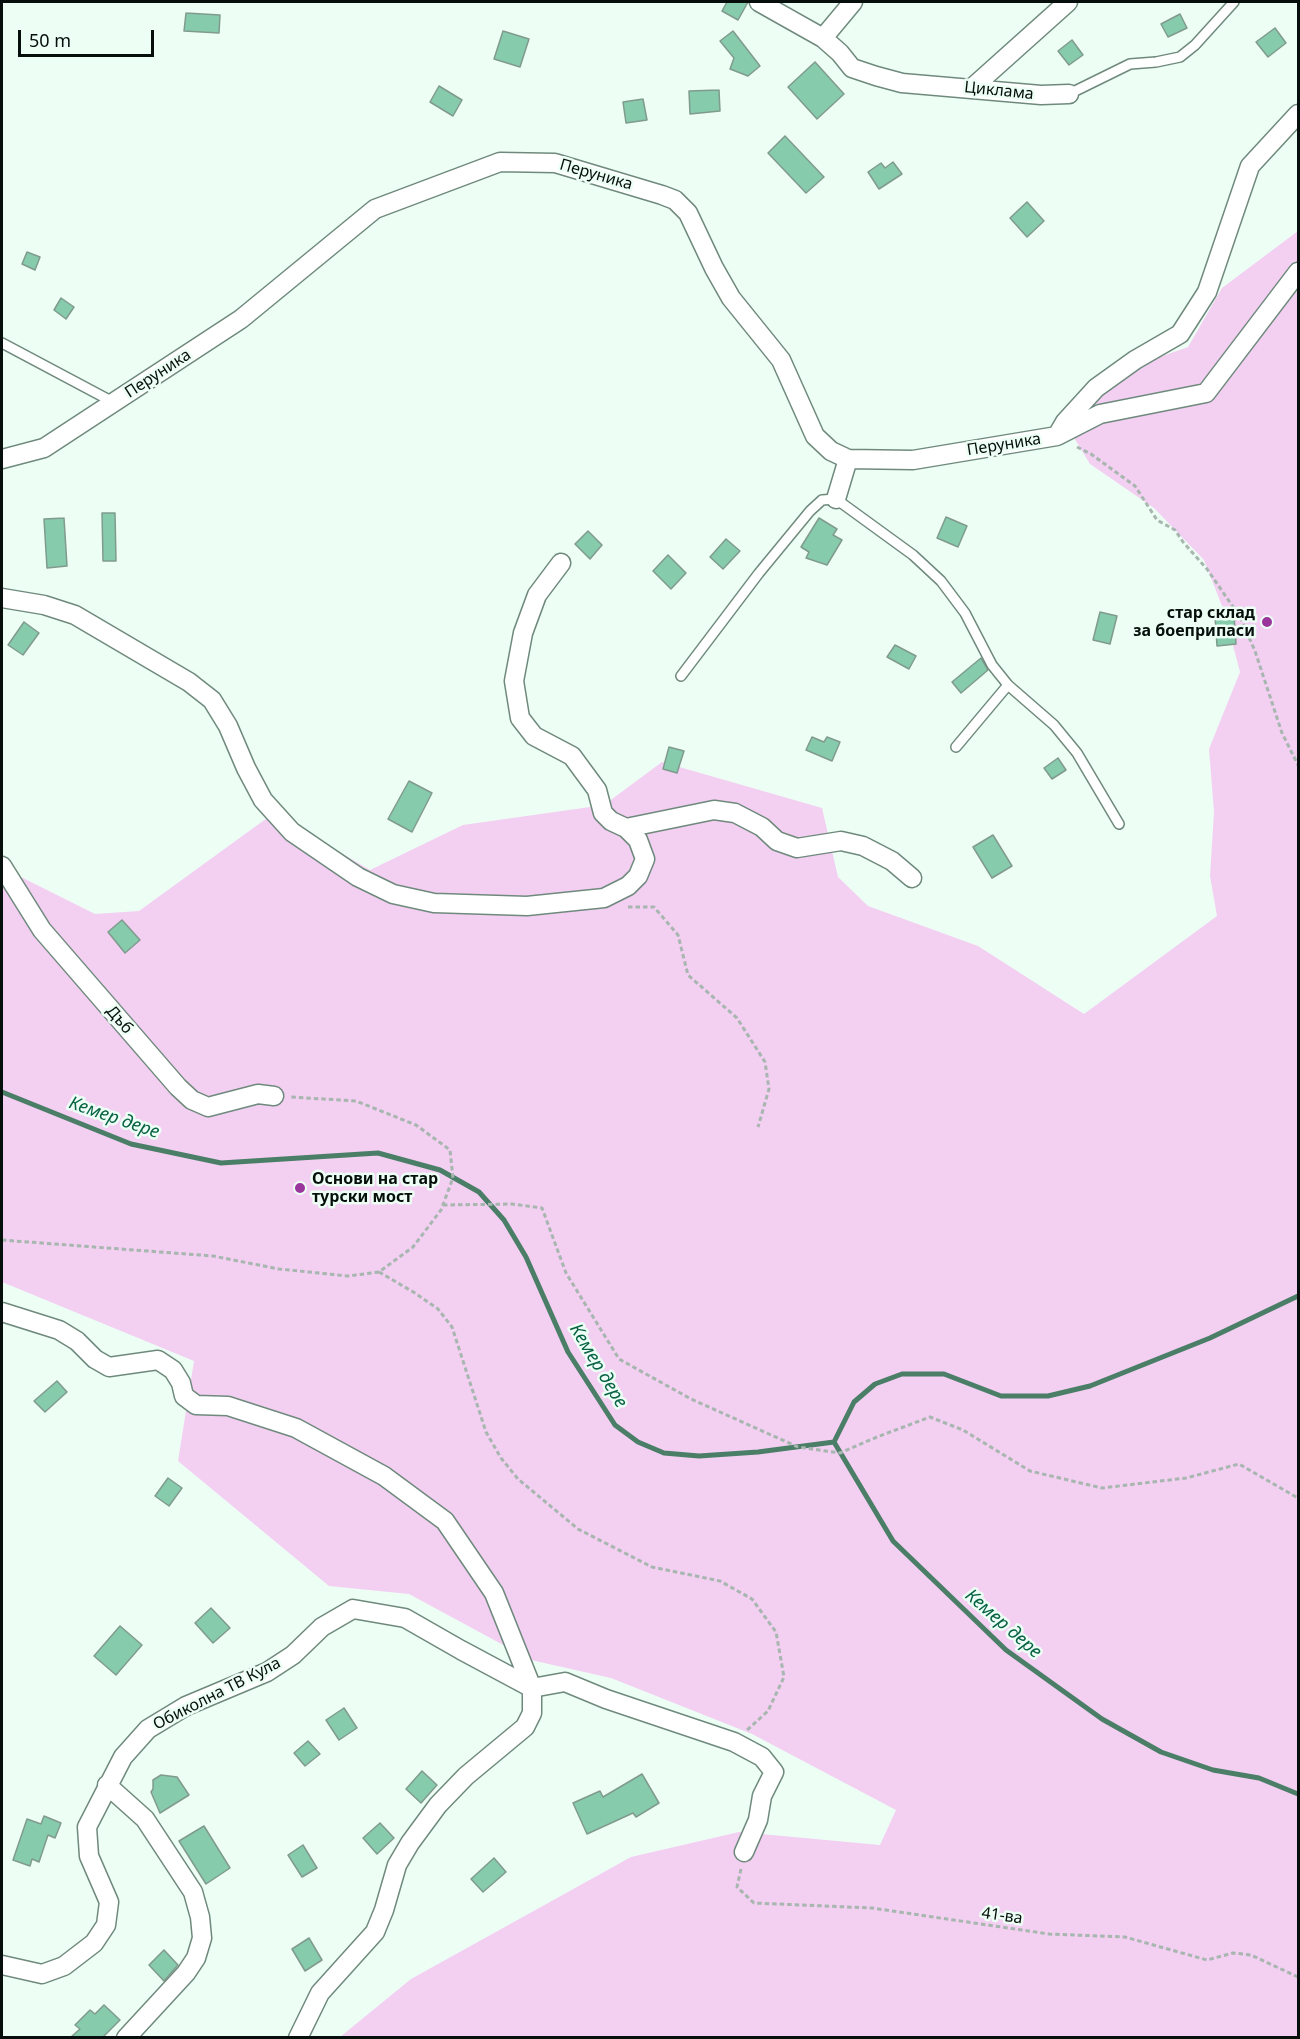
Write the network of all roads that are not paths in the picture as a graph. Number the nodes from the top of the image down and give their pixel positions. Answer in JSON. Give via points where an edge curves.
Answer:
{"nodes":[{"id":1,"x":759,"y":2,"type":"edge"},
{"id":2,"x":853,"y":2,"type":"edge"},
{"id":3,"x":1068,"y":2,"type":"edge"},
{"id":4,"x":1234,"y":2,"type":"edge"},
{"id":5,"x":823,"y":38,"type":"junction"},
{"id":6,"x":972,"y":88,"type":"junction"},
{"id":7,"x":1069,"y":94,"type":"joint"},
{"id":8,"x":1299,"y":114,"type":"edge"},
{"id":9,"x":1299,"y":272,"type":"edge"},
{"id":10,"x":2,"y":343,"type":"edge"},
{"id":11,"x":113,"y":402,"type":"junction"},
{"id":12,"x":1057,"y":436,"type":"junction"},
{"id":13,"x":2,"y":459,"type":"edge"},
{"id":14,"x":848,"y":459,"type":"junction"},
{"id":15,"x":836,"y":498,"type":"junction"},
{"id":16,"x":561,"y":563,"type":"dead end"},
{"id":17,"x":2,"y":598,"type":"edge"},
{"id":18,"x":681,"y":676,"type":"dead end"},
{"id":19,"x":1008,"y":685,"type":"junction"},
{"id":20,"x":956,"y":747,"type":"dead end"},
{"id":21,"x":1119,"y":824,"type":"dead end"},
{"id":22,"x":626,"y":828,"type":"junction"},
{"id":23,"x":2,"y":866,"type":"edge"},
{"id":24,"x":912,"y":878,"type":"dead end"},
{"id":25,"x":274,"y":1096,"type":"road end"},
{"id":26,"x":2,"y":1312,"type":"edge"},
{"id":27,"x":532,"y":1688,"type":"junction"},
{"id":28,"x":107,"y":1785,"type":"junction"},
{"id":29,"x":744,"y":1852,"type":"road end"},
{"id":30,"x":2,"y":1965,"type":"edge"},
{"id":31,"x":126,"y":2037,"type":"edge"},
{"id":32,"x":298,"y":2037,"type":"edge"}],
"edges":[{"from":1,"to":5,"type":"street","name":"Циклама"},
{"from":2,"to":5,"type":"street"},
{"from":3,"to":6,"type":"street"},
{"from":4,"to":7,"type":"lane","name":"Циклама","via":[[1180,57],[1131,64]]},
{"from":5,"to":6,"type":"street","name":"Циклама","via":[[852,68],[902,83]]},
{"from":6,"to":7,"type":"street","name":"Циклама"},
{"from":8,"to":12,"type":"street","via":[[1250,166],[1207,292],[1180,334],[1096,388]]},
{"from":9,"to":12,"type":"street","name":"Перуника","via":[[1206,393],[1100,414]]},
{"from":10,"to":11,"type":"lane"},
{"from":11,"to":13,"type":"street","name":"Перуника","via":[[44,448]]},
{"from":11,"to":14,"type":"street","name":"Перуника","via":[[241,319],[375,209],[500,162],[555,163],[662,195],[688,213],[731,298],[781,360],[815,436],[831,451]]},
{"from":12,"to":14,"type":"street","name":"Перуника","via":[[913,460]]},
{"from":14,"to":15,"type":"street"},
{"from":15,"to":18,"type":"lane","via":[[822,500],[810,510]]},
{"from":15,"to":19,"type":"lane","via":[[914,555],[941,581]]},
{"from":16,"to":22,"type":"street","via":[[537,595],[523,633],[514,681],[520,718],[534,736],[572,756],[597,790],[603,813]]},
{"from":17,"to":22,"type":"street","via":[[75,615],[189,682],[212,700],[263,800],[292,832],[358,877],[393,894],[434,903],[527,906],[604,898],[628,886],[638,876],[645,859],[638,840]]},
{"from":19,"to":20,"type":"lane"},
{"from":19,"to":21,"type":"lane","via":[[1054,725],[1077,753]]},
{"from":22,"to":24,"type":"street","via":[[714,810],[735,813],[762,827],[777,841],[797,848],[841,841],[863,846],[892,861]]},
{"from":23,"to":25,"type":"street","name":"Дъб","via":[[42,930],[192,1100],[208,1107],[258,1094]]},
{"from":26,"to":27,"type":"street","via":[[59,1330],[109,1367],[158,1360],[173,1370],[184,1396],[196,1406],[228,1406],[296,1428],[384,1476],[445,1521],[494,1593]]},
{"from":27,"to":28,"type":"street","name":"Обиколна ТВ Кула","via":[[405,1618],[353,1609],[322,1627],[293,1655],[267,1672],[186,1706],[148,1729],[123,1757]]},
{"from":27,"to":29,"type":"street","via":[[565,1682],[734,1742],[762,1757],[774,1772]]},
{"from":27,"to":32,"type":"street","via":[[532,1713],[525,1727],[466,1776],[438,1806],[397,1865],[375,1932],[321,1993]]},
{"from":28,"to":30,"type":"street","name":"Обиколна ТВ Кула","via":[[87,1827],[89,1856],[109,1902],[106,1925],[94,1943],[64,1966],[42,1974]]},
{"from":28,"to":31,"type":"street","via":[[145,1819],[193,1892],[202,1938],[186,1973]]}]}
